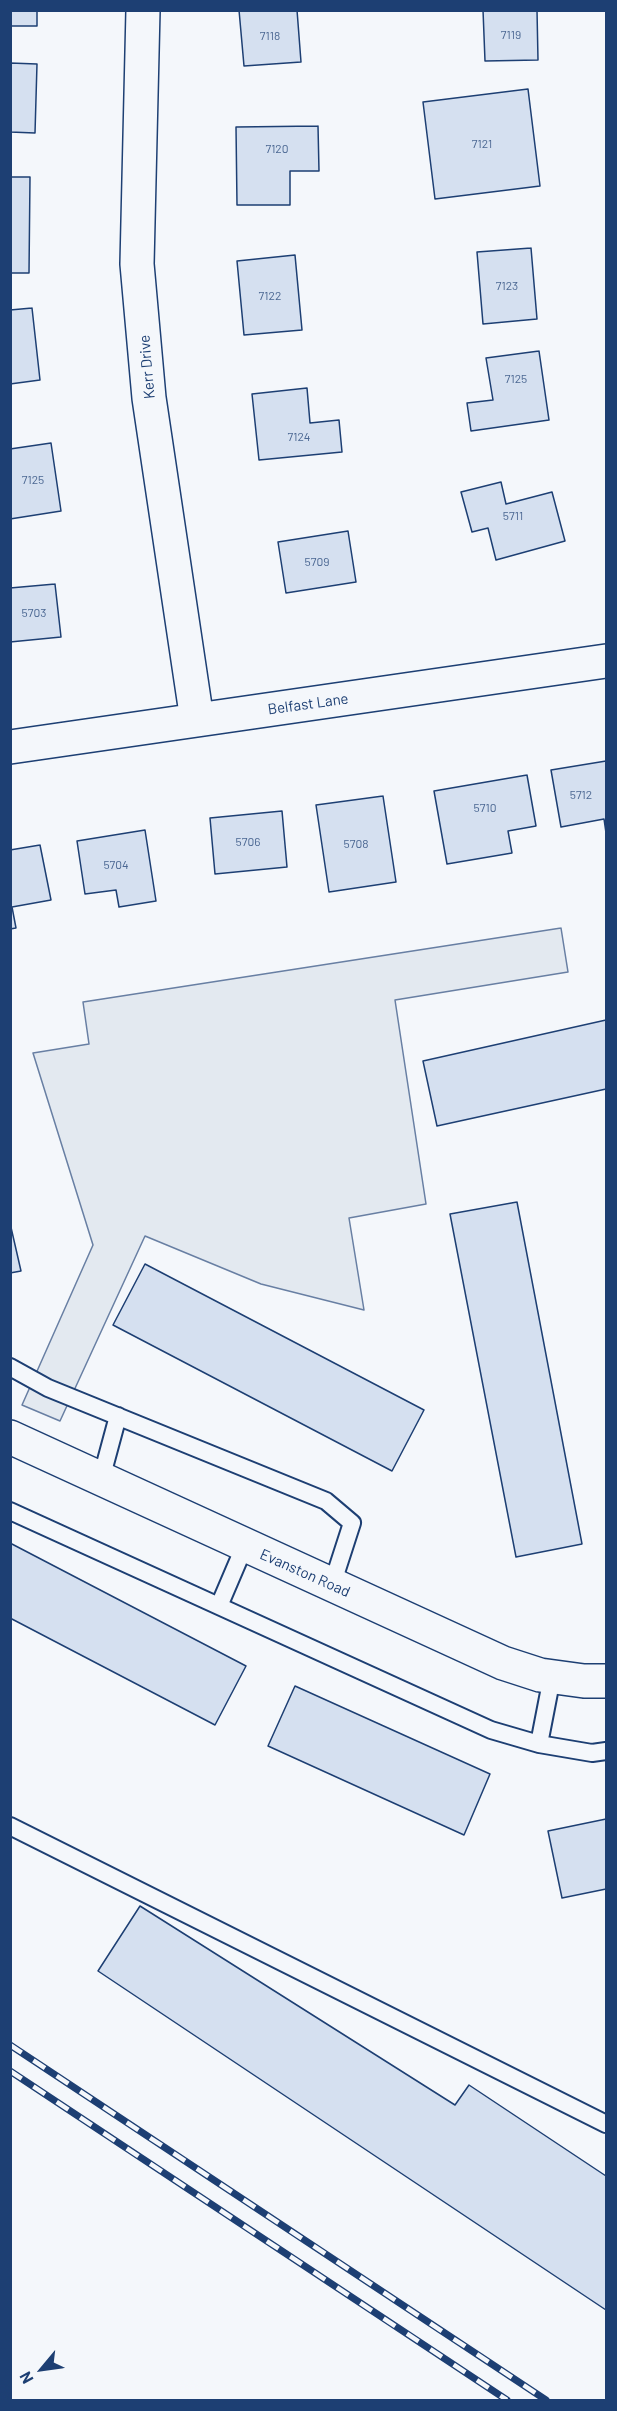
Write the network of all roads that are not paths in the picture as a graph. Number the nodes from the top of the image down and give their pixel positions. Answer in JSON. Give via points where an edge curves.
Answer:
{"nodes":[{"id":1,"x":143,"y":10,"type":"edge"},
{"id":2,"x":606,"y":661,"type":"edge"},
{"id":3,"x":197,"y":720,"type":"junction"},
{"id":4,"x":10,"y":747,"type":"edge"},
{"id":5,"x":10,"y":1368,"type":"edge"},
{"id":6,"x":118,"y":1416,"type":"junction"},
{"id":7,"x":10,"y":1437,"type":"edge"},
{"id":8,"x":101,"y":1479,"type":"junction"},
{"id":9,"x":10,"y":1511,"type":"edge"},
{"id":10,"x":245,"y":1545,"type":"junction"},
{"id":11,"x":332,"y":1585,"type":"junction"},
{"id":12,"x":219,"y":1606,"type":"junction"},
{"id":13,"x":552,"y":1677,"type":"junction"},
{"id":14,"x":606,"y":1681,"type":"edge"},
{"id":15,"x":539,"y":1744,"type":"junction"},
{"id":16,"x":606,"y":1751,"type":"edge"},
{"id":17,"x":10,"y":1826,"type":"edge"},
{"id":18,"x":606,"y":2124,"type":"edge"}],
"edges":[{"from":1,"to":3,"type":"street","name":"Kerr Drive","via":[[137,264],[149,398]]},
{"from":2,"to":3,"type":"street","name":"Belfast Lane"},
{"from":3,"to":4,"type":"street","name":"Belfast Lane"},
{"from":5,"to":6,"type":"lane"},
{"from":6,"to":8,"type":"lane"},
{"from":6,"to":11,"type":"lane","via":[[326,1501],[352,1523]]},
{"from":7,"to":8,"type":"street","name":"Evanston Road"},
{"from":8,"to":10,"type":"street","name":"Evanston Road"},
{"from":9,"to":12,"type":"lane"},
{"from":10,"to":11,"type":"street","name":"Evanston Road"},
{"from":10,"to":12,"type":"lane"},
{"from":11,"to":13,"type":"street","name":"Evanston Road","via":[[503,1663]]},
{"from":12,"to":15,"type":"lane","via":[[491,1730]]},
{"from":13,"to":14,"type":"street","name":"Evanston Road"},
{"from":13,"to":15,"type":"lane"},
{"from":15,"to":16,"type":"lane","via":[[592,1753]]},
{"from":17,"to":18,"type":"lane"}]}
